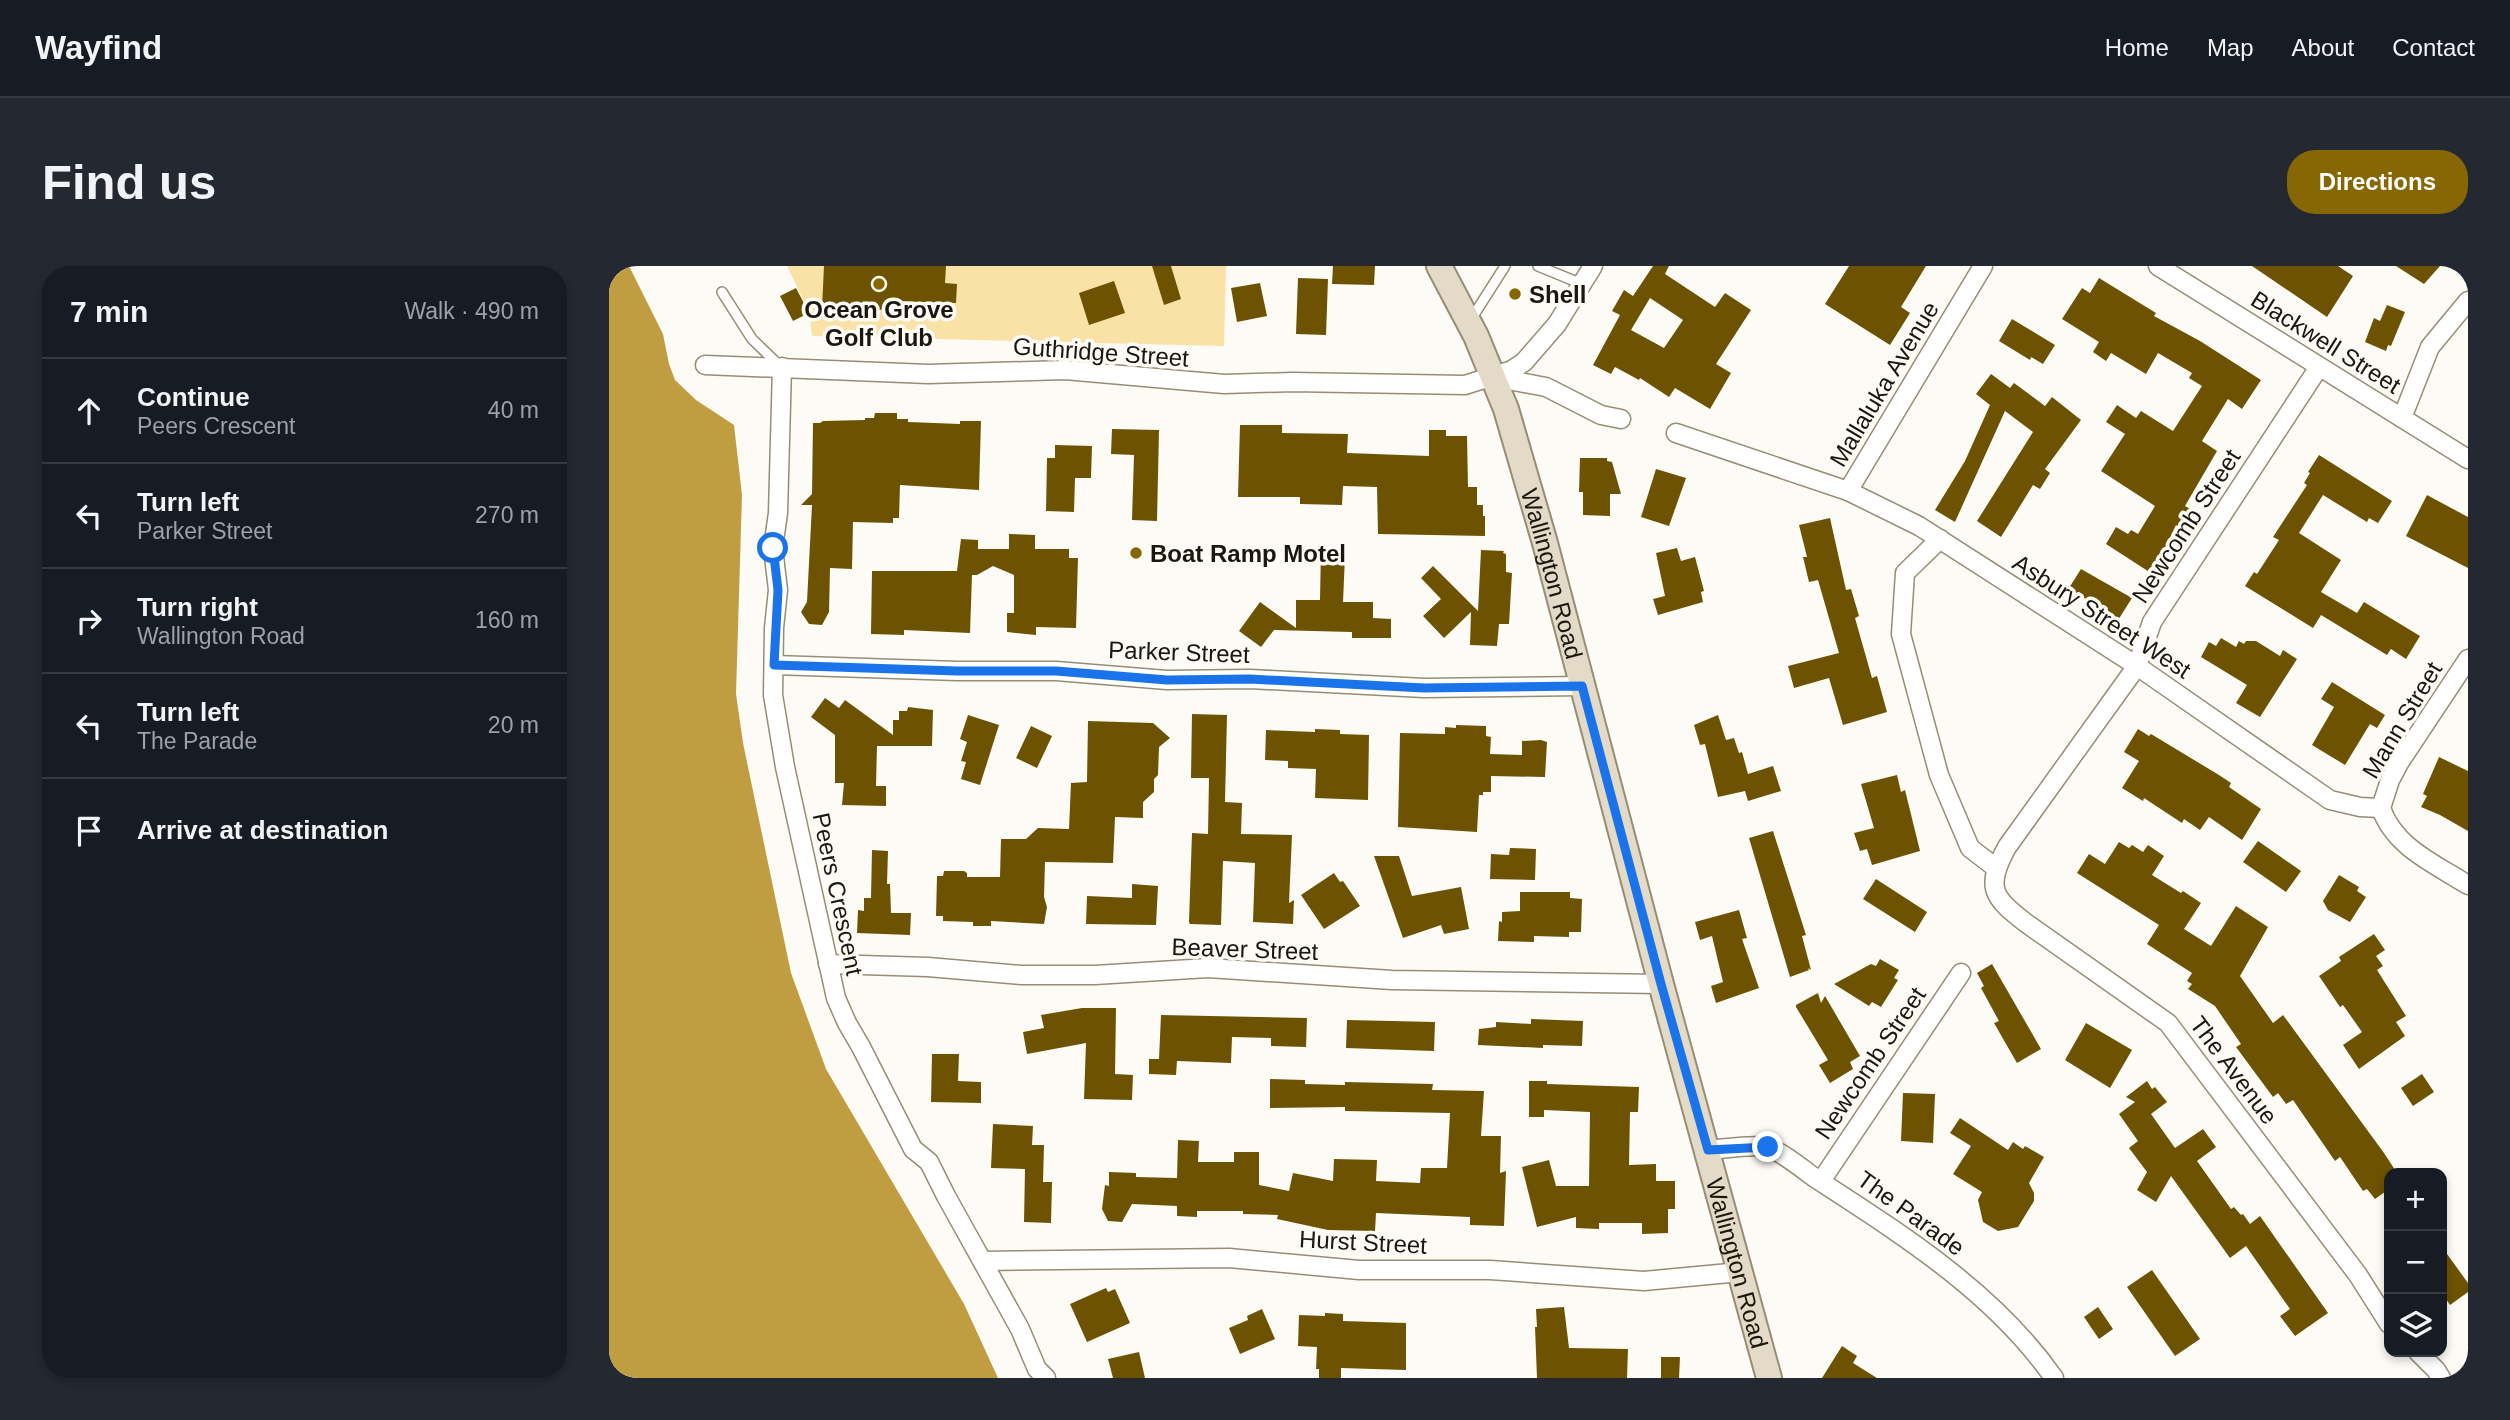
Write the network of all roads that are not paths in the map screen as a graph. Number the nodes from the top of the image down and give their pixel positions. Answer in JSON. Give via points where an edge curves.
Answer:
{"nodes":[{"id":1,"x":1439,"y":266,"type":"edge"},
{"id":2,"x":1505,"y":266,"type":"edge"},
{"id":3,"x":1538,"y":266,"type":"edge"},
{"id":4,"x":1594,"y":266,"type":"edge"},
{"id":5,"x":1983,"y":266,"type":"edge"},
{"id":6,"x":2158,"y":266,"type":"edge"},
{"id":7,"x":1582,"y":284,"type":"junction"},
{"id":8,"x":722,"y":292,"type":"dead end"},
{"id":9,"x":2468,"y":301,"type":"edge"},
{"id":10,"x":1469,"y":323,"type":"junction"},
{"id":11,"x":705,"y":365,"type":"dead end"},
{"id":12,"x":782,"y":367,"type":"junction"},
{"id":13,"x":2319,"y":368,"type":"junction"},
{"id":14,"x":1493,"y":377,"type":"junction"},
{"id":15,"x":2402,"y":418,"type":"junction"},
{"id":16,"x":1621,"y":419,"type":"dead end"},
{"id":17,"x":1676,"y":433,"type":"dead end"},
{"id":18,"x":2468,"y":460,"type":"edge"},
{"id":19,"x":1848,"y":491,"type":"junction"},
{"id":20,"x":1940,"y":539,"type":"junction"},
{"id":21,"x":2468,"y":659,"type":"edge"},
{"id":22,"x":774,"y":665,"type":"junction"},
{"id":23,"x":2137,"y":666,"type":"junction"},
{"id":24,"x":1582,"y":686,"type":"junction"},
{"id":25,"x":2381,"y":808,"type":"junction"},
{"id":26,"x":1996,"y":868,"type":"junction"},
{"id":27,"x":2468,"y":885,"type":"edge"},
{"id":28,"x":1994,"y":892,"type":"joint"},
{"id":29,"x":828,"y":964,"type":"junction"},
{"id":30,"x":1961,"y":973,"type":"dead end"},
{"id":31,"x":1661,"y":984,"type":"junction"},
{"id":32,"x":1708,"y":1150,"type":"junction"},
{"id":33,"x":1821,"y":1181,"type":"junction"},
{"id":34,"x":983,"y":1261,"type":"junction"},
{"id":35,"x":1740,"y":1272,"type":"junction"},
{"id":36,"x":2384,"y":1316,"type":"edge"},
{"id":37,"x":2423,"y":1357,"type":"edge"},
{"id":38,"x":1046,"y":1378,"type":"edge"},
{"id":39,"x":1769,"y":1378,"type":"edge"},
{"id":40,"x":2054,"y":1378,"type":"edge"},
{"id":41,"x":2441,"y":1378,"type":"edge"}],
"edges":[{"from":1,"to":10,"type":"street","name":"Wallington Road"},
{"from":2,"to":10,"type":"lane"},
{"from":3,"to":7,"type":"lane"},
{"from":4,"to":7,"type":"street"},
{"from":5,"to":19,"type":"street","name":"Mallaluka Avenue"},
{"from":6,"to":13,"type":"street","name":"Blackwell Street"},
{"from":7,"to":14,"type":"street","via":[[1557,324],[1524,362]]},
{"from":8,"to":12,"type":"lane","via":[[752,339]]},
{"from":9,"to":15,"type":"street","via":[[2430,347]]},
{"from":10,"to":14,"type":"street","name":"Wallington Road"},
{"from":11,"to":12,"type":"street","name":"Guthridge Street"},
{"from":12,"to":14,"type":"street","name":"Guthridge Street","via":[[927,374],[1065,370],[1224,384],[1445,386]]},
{"from":12,"to":22,"type":"street","name":"Peers Crescent","via":[[773,548],[778,590]]},
{"from":13,"to":15,"type":"street","name":"Blackwell Street"},
{"from":13,"to":23,"type":"street","name":"Newcomb Street","via":[[2152,622]]},
{"from":14,"to":16,"type":"street","via":[[1546,387],[1601,415]]},
{"from":14,"to":24,"type":"street","name":"Wallington Road","via":[[1522,462]]},
{"from":15,"to":18,"type":"street","name":"Blackwell Street"},
{"from":17,"to":19,"type":"street","name":"Asbury Street West"},
{"from":19,"to":20,"type":"street","name":"Asbury Street West"},
{"from":20,"to":23,"type":"street","name":"Asbury Street West"},
{"from":20,"to":26,"type":"street","via":[[1905,573],[1901,634],[1939,775],[1970,848]]},
{"from":21,"to":25,"type":"street","name":"Mann Street","via":[[2399,763]]},
{"from":22,"to":24,"type":"street","name":"Parker Street","via":[[1056,671],[1167,680],[1250,679],[1424,688]]},
{"from":22,"to":29,"type":"street","name":"Peers Crescent","via":[[776,719]]},
{"from":23,"to":25,"type":"street","name":"Asbury Street West","via":[[2330,800]]},
{"from":23,"to":26,"type":"street","name":"Newcomb Street"},
{"from":24,"to":31,"type":"street","name":"Wallington Road"},
{"from":25,"to":27,"type":"street","via":[[2394,835]]},
{"from":26,"to":28,"type":"street","name":"Newcomb Street"},
{"from":28,"to":36,"type":"street","name":"The Avenue","via":[[2006,908],[2168,1023]]},
{"from":29,"to":31,"type":"street","name":"Beaver Street","via":[[1021,975],[1208,968],[1392,980]]},
{"from":29,"to":34,"type":"street","name":"Peers Crescent","via":[[846,1023],[913,1149],[929,1162]]},
{"from":30,"to":33,"type":"street","name":"Newcomb Street"},
{"from":31,"to":32,"type":"street","name":"Wallington Road"},
{"from":32,"to":33,"type":"street","name":"The Parade","via":[[1768,1147]]},
{"from":32,"to":35,"type":"street","name":"Wallington Road"},
{"from":33,"to":40,"type":"street","name":"The Parade","via":[[1950,1270],[1994,1308]]},
{"from":34,"to":35,"type":"street","name":"Hurst Street","via":[[1229,1258],[1359,1270],[1490,1270],[1644,1281]]},
{"from":34,"to":38,"type":"street","name":"Peers Crescent","via":[[1037,1369]]},
{"from":35,"to":39,"type":"street","name":"Wallington Road"},
{"from":37,"to":41,"type":"street"}]}
